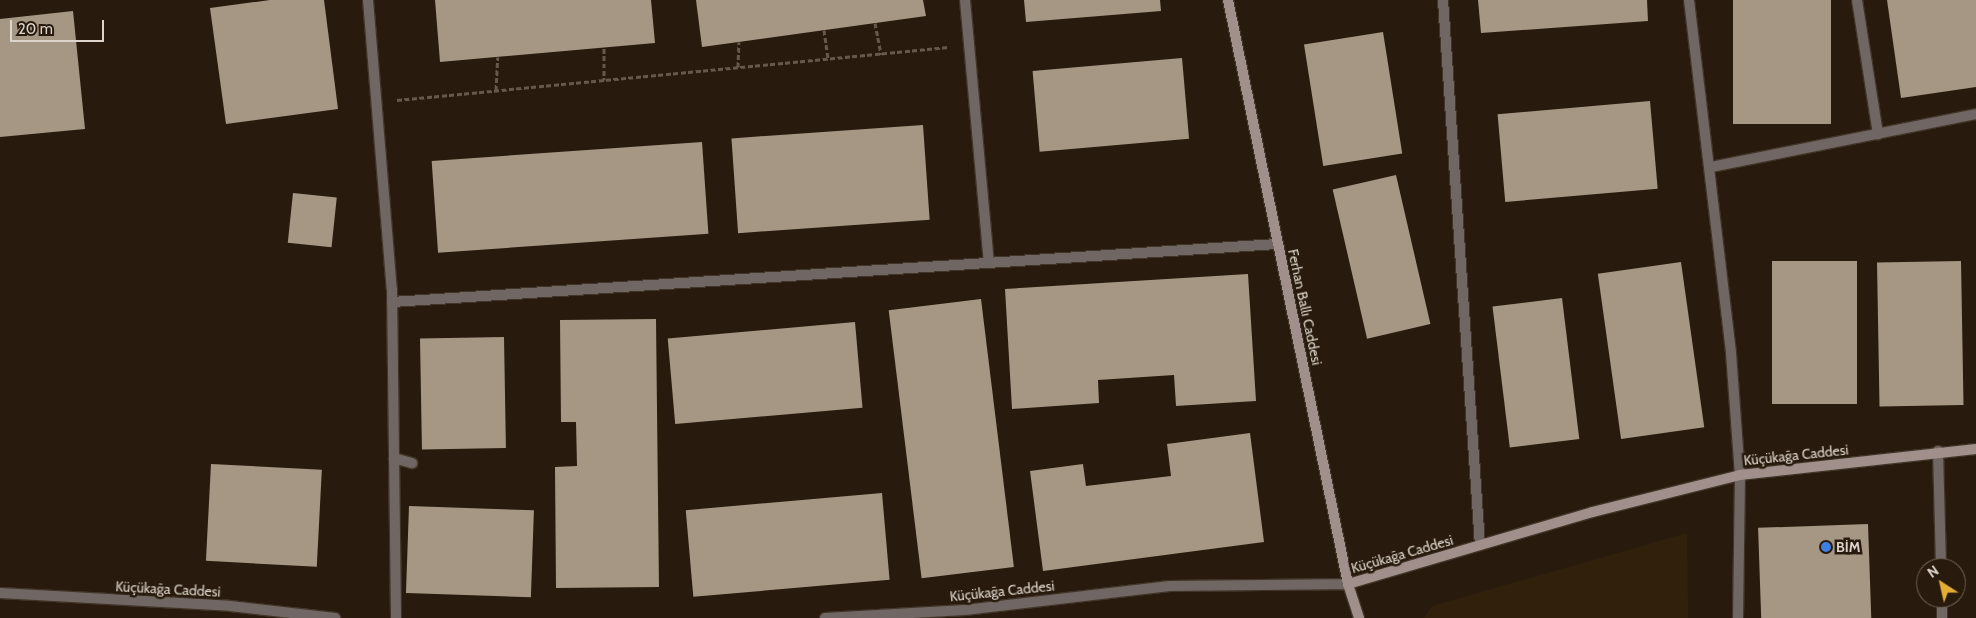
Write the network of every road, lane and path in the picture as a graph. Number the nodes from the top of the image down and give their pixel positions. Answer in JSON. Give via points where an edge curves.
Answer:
{"nodes":[{"id":1,"x":368,"y":0,"type":"edge"},
{"id":2,"x":965,"y":0,"type":"edge"},
{"id":3,"x":1228,"y":0,"type":"edge"},
{"id":4,"x":1443,"y":0,"type":"edge"},
{"id":5,"x":1689,"y":0,"type":"edge"},
{"id":6,"x":1857,"y":0,"type":"edge"},
{"id":7,"x":875,"y":23,"type":"dead end"},
{"id":8,"x":824,"y":30,"type":"dead end"},
{"id":9,"x":739,"y":42,"type":"dead end"},
{"id":10,"x":969,"y":45,"type":"junction"},
{"id":11,"x":604,"y":48,"type":"dead end"},
{"id":12,"x":881,"y":54,"type":"junction"},
{"id":13,"x":498,"y":57,"type":"dead end"},
{"id":14,"x":828,"y":59,"type":"junction"},
{"id":15,"x":738,"y":67,"type":"junction"},
{"id":16,"x":604,"y":80,"type":"junction"},
{"id":17,"x":496,"y":90,"type":"junction"},
{"id":18,"x":376,"y":102,"type":"junction"},
{"id":19,"x":1976,"y":114,"type":"edge"},
{"id":20,"x":1878,"y":134,"type":"junction"},
{"id":21,"x":1711,"y":167,"type":"junction"},
{"id":22,"x":1278,"y":244,"type":"junction"},
{"id":23,"x":989,"y":263,"type":"junction"},
{"id":24,"x":392,"y":302,"type":"junction"},
{"id":25,"x":1976,"y":449,"type":"edge"},
{"id":26,"x":1938,"y":451,"type":"junction"},
{"id":27,"x":394,"y":458,"type":"junction"},
{"id":28,"x":412,"y":462,"type":"dead end"},
{"id":29,"x":1740,"y":475,"type":"junction"},
{"id":30,"x":1480,"y":546,"type":"junction"},
{"id":31,"x":1941,"y":558,"type":"edge"},
{"id":32,"x":1348,"y":584,"type":"junction"},
{"id":33,"x":0,"y":594,"type":"edge"},
{"id":34,"x":965,"y":614,"type":"edge"},
{"id":35,"x":334,"y":618,"type":"edge"},
{"id":36,"x":396,"y":618,"type":"edge"},
{"id":37,"x":825,"y":618,"type":"edge"},
{"id":38,"x":1358,"y":618,"type":"edge"},
{"id":39,"x":1738,"y":618,"type":"edge"}],
"edges":[{"from":1,"to":18,"type":"street"},
{"from":2,"to":10,"type":"street"},
{"from":3,"to":22,"type":"street","name":"Ferhan Ballı Caddesi"},
{"from":4,"to":30,"type":"street"},
{"from":5,"to":21,"type":"street"},
{"from":6,"to":20,"type":"street"},
{"from":7,"to":12,"type":"path"},
{"from":8,"to":14,"type":"path"},
{"from":9,"to":15,"type":"path"},
{"from":10,"to":12,"type":"path"},
{"from":10,"to":23,"type":"street"},
{"from":11,"to":16,"type":"path"},
{"from":12,"to":14,"type":"path"},
{"from":13,"to":17,"type":"path"},
{"from":14,"to":15,"type":"path"},
{"from":15,"to":16,"type":"path"},
{"from":16,"to":17,"type":"path"},
{"from":17,"to":18,"type":"path"},
{"from":18,"to":24,"type":"street"},
{"from":19,"to":20,"type":"street"},
{"from":20,"to":21,"type":"street"},
{"from":21,"to":29,"type":"street"},
{"from":22,"to":23,"type":"street"},
{"from":22,"to":32,"type":"street","name":"Ferhan Ballı Caddesi"},
{"from":23,"to":24,"type":"street"},
{"from":24,"to":27,"type":"street"},
{"from":25,"to":26,"type":"street","name":"Küçükağa Caddesi"},
{"from":26,"to":29,"type":"street","name":"Küçükağa Caddesi"},
{"from":26,"to":31,"type":"street"},
{"from":27,"to":28,"type":"street"},
{"from":27,"to":36,"type":"street"},
{"from":29,"to":30,"type":"street","name":"Küçükağa Caddesi","via":[[1593,512]]},
{"from":29,"to":39,"type":"street"},
{"from":30,"to":32,"type":"street","name":"Küçükağa Caddesi"},
{"from":32,"to":34,"type":"street","name":"Küçükağa Caddesi","via":[[1170,586]]},
{"from":32,"to":38,"type":"street","name":"Ferhan Ballı Caddesi"},
{"from":33,"to":35,"type":"street","name":"Küçükağa Caddesi","via":[[230,606]]},
{"from":34,"to":37,"type":"street","name":"Küçükağa Caddesi"}]}
